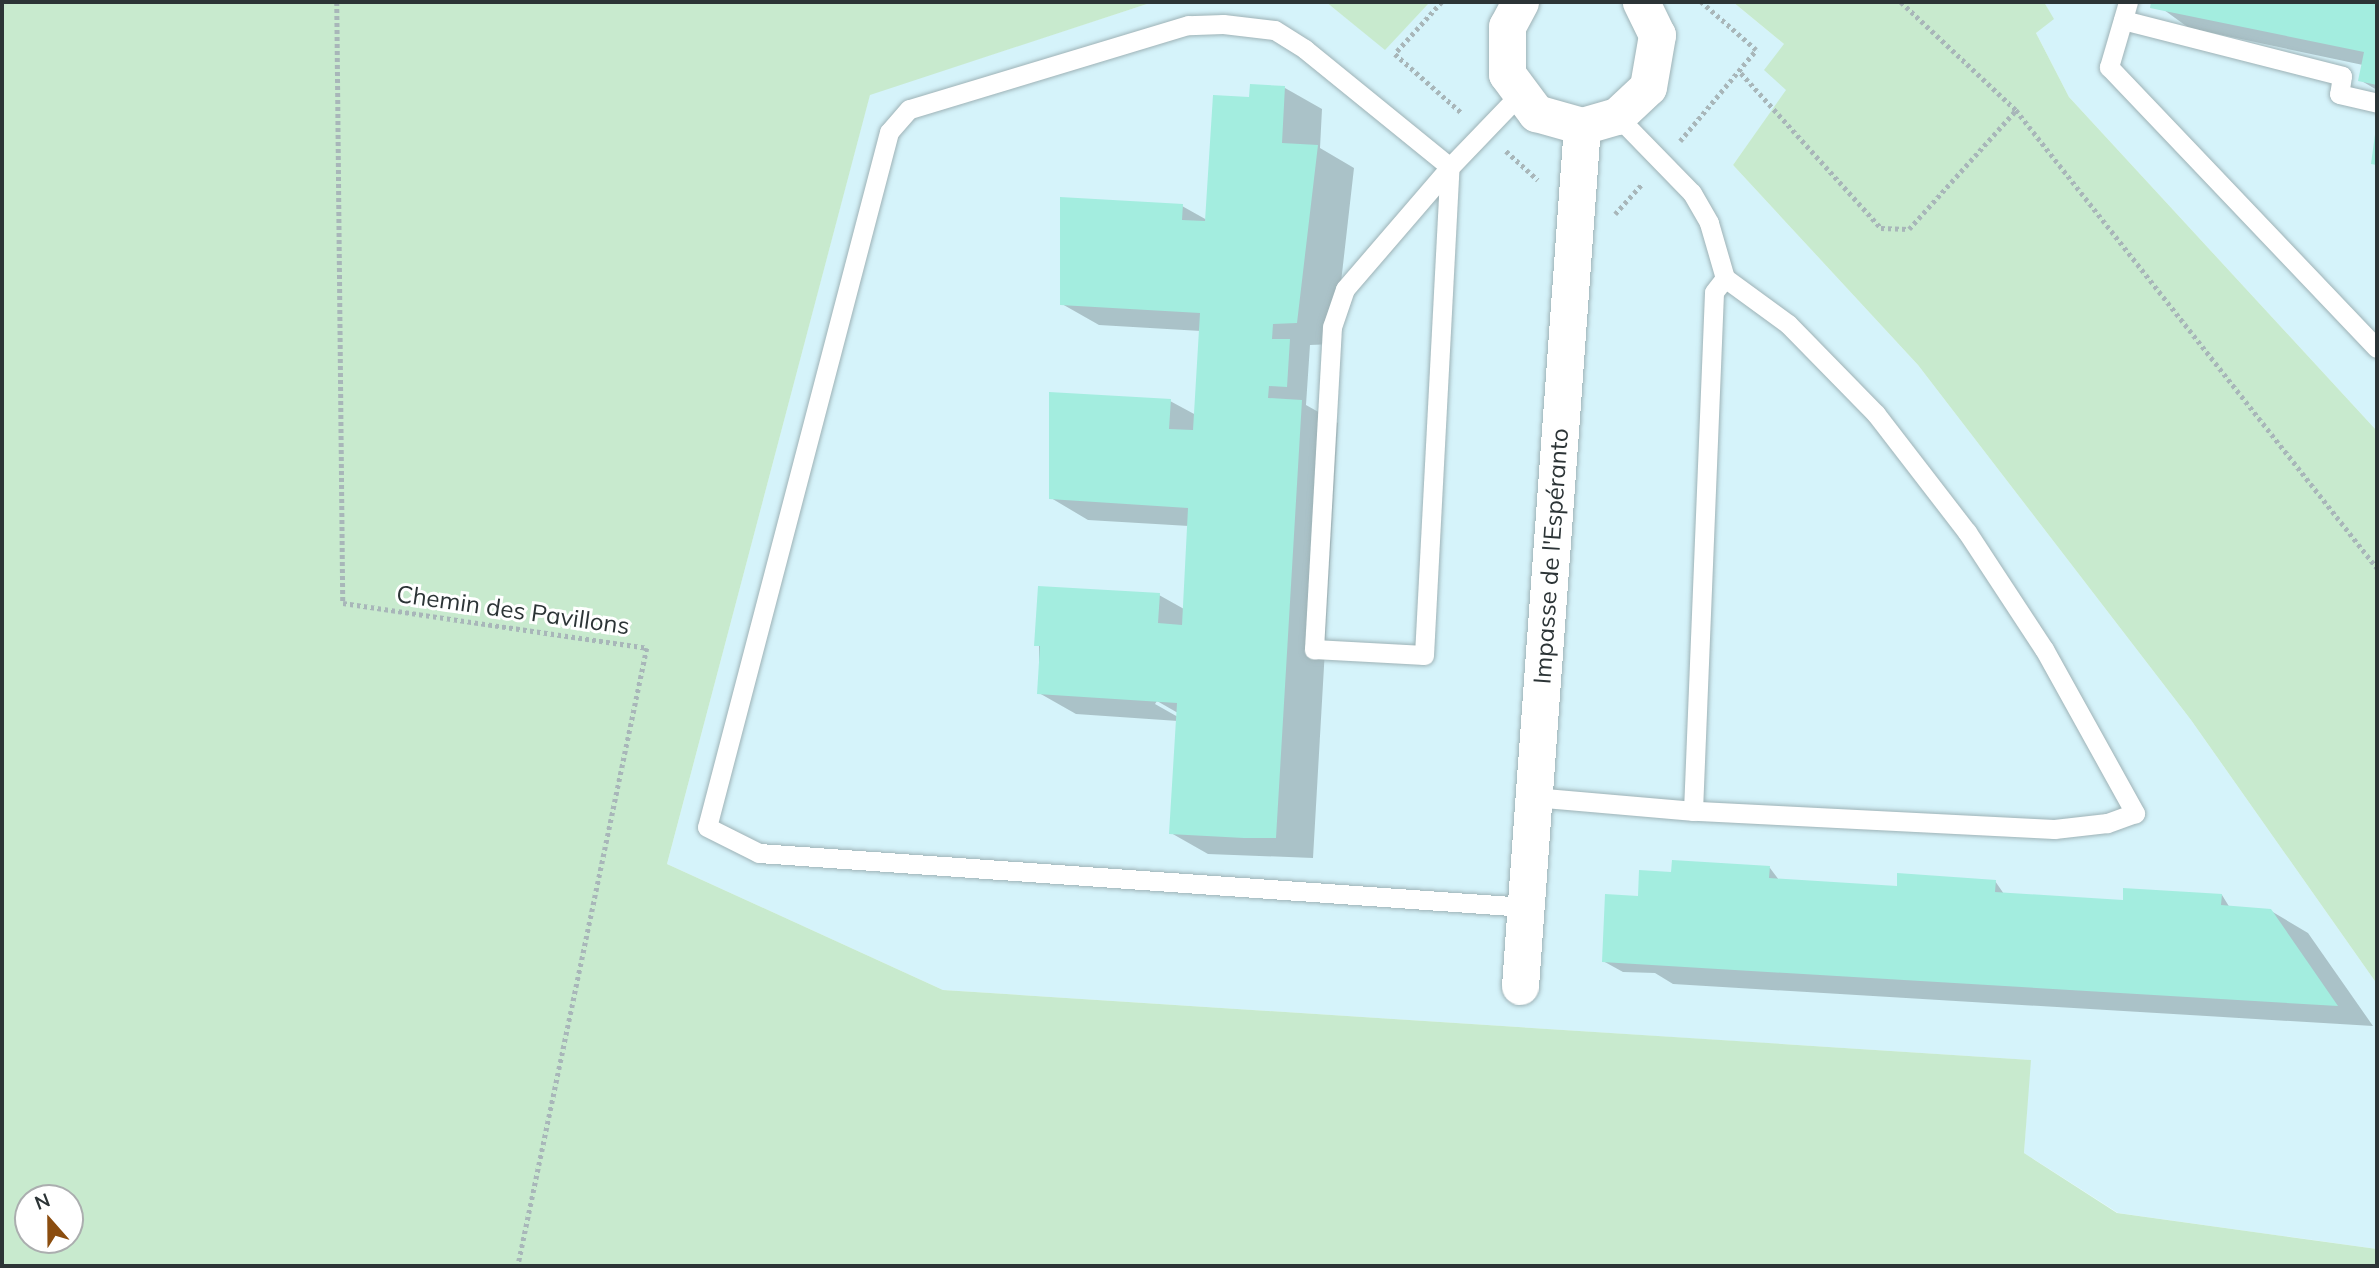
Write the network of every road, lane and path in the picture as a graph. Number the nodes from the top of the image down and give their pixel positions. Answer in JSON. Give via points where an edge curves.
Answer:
{"nodes":[{"id":1,"x":337,"y":2,"type":"edge"},
{"id":2,"x":1520,"y":2,"type":"edge"},
{"id":3,"x":1640,"y":2,"type":"edge"},
{"id":4,"x":1701,"y":2,"type":"edge"},
{"id":5,"x":1901,"y":2,"type":"edge"},
{"id":6,"x":2125,"y":11,"type":"edge"},
{"id":7,"x":1519,"y":95,"type":"junction"},
{"id":8,"x":2377,"y":103,"type":"edge"},
{"id":9,"x":2016,"y":110,"type":"junction"},
{"id":10,"x":1617,"y":116,"type":"junction"},
{"id":11,"x":1582,"y":126,"type":"junction"},
{"id":12,"x":1450,"y":167,"type":"junction"},
{"id":13,"x":1725,"y":278,"type":"junction"},
{"id":14,"x":2377,"y":348,"type":"edge"},
{"id":15,"x":2377,"y":568,"type":"edge"},
{"id":16,"x":1534,"y":797,"type":"junction"},
{"id":17,"x":1693,"y":811,"type":"junction"},
{"id":18,"x":1526,"y":907,"type":"junction"},
{"id":19,"x":1520,"y":986,"type":"dead end"},
{"id":20,"x":518,"y":1266,"type":"edge"}],
"edges":[{"from":1,"to":20,"type":"path","name":"Chemin des Pavillons","via":[[343,603],[647,648]]},
{"from":2,"to":7,"type":"street","via":[[1503,50]]},
{"from":3,"to":10,"type":"street","via":[[1657,35],[1657,62],[1648,87]]},
{"from":4,"to":9,"type":"path","via":[[1756,50],[1741,73],[1881,228],[1909,229]]},
{"from":5,"to":9,"type":"path"},
{"from":6,"to":8,"type":"lane","via":[[2342,76],[2339,94]]},
{"from":6,"to":14,"type":"lane","via":[[2109,67]]},
{"from":7,"to":11,"type":"street","via":[[1536,113]]},
{"from":7,"to":12,"type":"lane"},
{"from":9,"to":15,"type":"path"},
{"from":10,"to":11,"type":"street"},
{"from":10,"to":13,"type":"lane","via":[[1692,193],[1709,223]]},
{"from":11,"to":16,"type":"street","name":"Impasse de l'Espéranto"},
{"from":12,"to":12,"type":"lane","via":[[1345,289],[1332,327],[1314,649],[1424,655]]},
{"from":12,"to":18,"type":"lane","via":[[1305,49],[1274,30],[1223,24],[1188,25],[909,109],[889,132],[707,827],[759,853]]},
{"from":13,"to":17,"type":"lane","via":[[1714,292]]},
{"from":13,"to":17,"type":"lane","via":[[1788,324],[1876,414],[1967,532],[2044,649],[2135,813],[2107,823],[2054,829]]},
{"from":16,"to":17,"type":"lane"},
{"from":16,"to":18,"type":"street","name":"Impasse de l'Espéranto"},
{"from":18,"to":19,"type":"street","name":"Impasse de l'Espéranto"}]}
